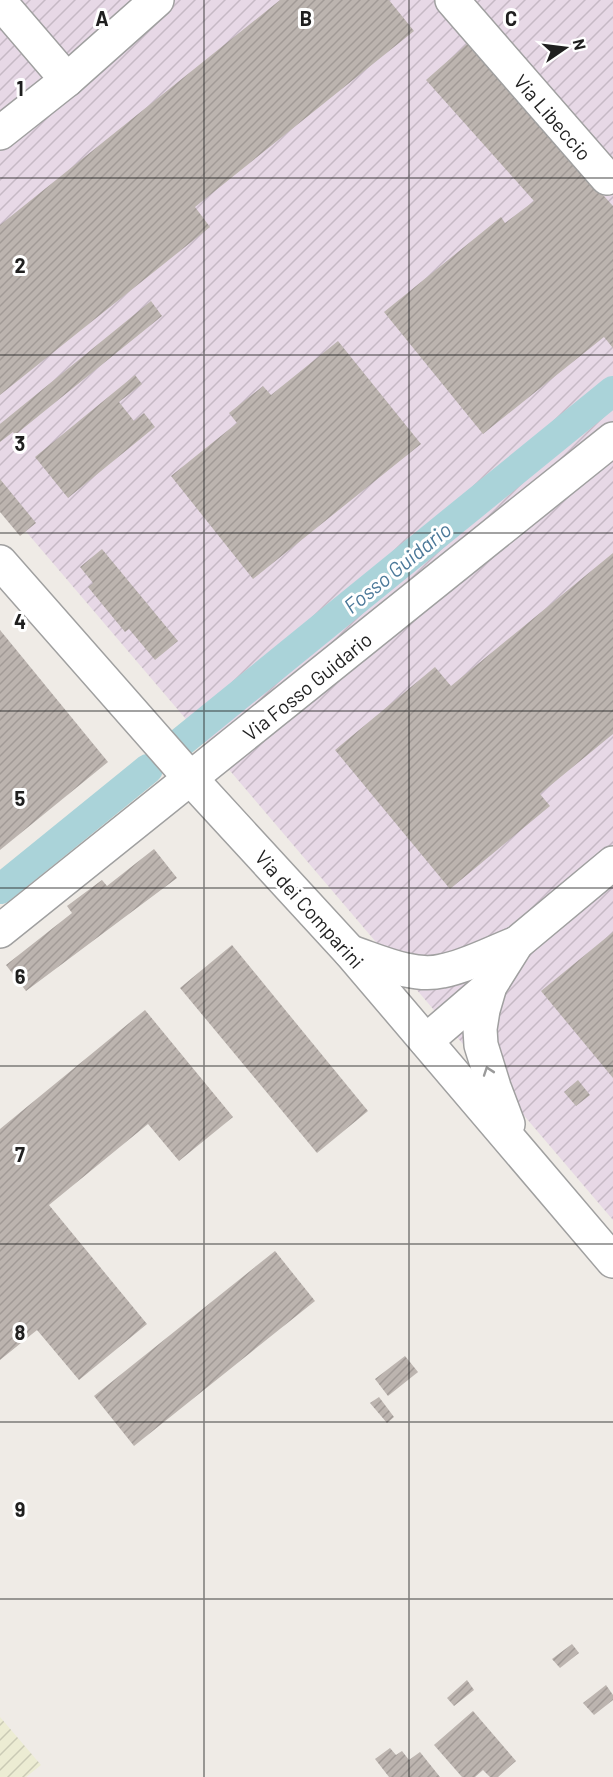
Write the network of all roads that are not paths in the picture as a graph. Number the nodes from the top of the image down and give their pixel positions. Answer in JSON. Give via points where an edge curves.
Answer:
{"nodes":[{"id":1,"x":157,"y":0,"type":"edge"},
{"id":2,"x":452,"y":0,"type":"edge"},
{"id":3,"x":0,"y":2,"type":"edge"},
{"id":4,"x":67,"y":80,"type":"junction"},
{"id":5,"x":0,"y":133,"type":"edge"},
{"id":6,"x":607,"y":178,"type":"dead end"},
{"id":7,"x":613,"y":439,"type":"edge"},
{"id":8,"x":0,"y":562,"type":"edge"},
{"id":9,"x":191,"y":779,"type":"junction"},
{"id":10,"x":613,"y":863,"type":"edge"},
{"id":11,"x":0,"y":931,"type":"edge"},
{"id":12,"x":517,"y":943,"type":"junction"},
{"id":13,"x":350,"y":952,"type":"junction"},
{"id":14,"x":443,"y":971,"type":"junction"},
{"id":15,"x":490,"y":986,"type":"junction"},
{"id":16,"x":403,"y":1014,"type":"junction"},
{"id":17,"x":426,"y":1041,"type":"junction"},
{"id":18,"x":516,"y":1145,"type":"junction"},
{"id":19,"x":613,"y":1261,"type":"edge"}],
"edges":[{"from":1,"to":4,"type":"street"},
{"from":2,"to":6,"type":"street","name":"Via Libeccio"},
{"from":3,"to":4,"type":"street"},
{"from":4,"to":5,"type":"street"},
{"from":7,"to":9,"type":"street","name":"Via Fosso Guidario"},
{"from":8,"to":9,"type":"street","name":"Via dei Comparini"},
{"from":9,"to":11,"type":"street","name":"Via Fosso Guidario"},
{"from":9,"to":13,"type":"street","name":"Via dei Comparini"},
{"from":10,"to":12,"type":"street"},
{"from":12,"to":14,"type":"street"},
{"from":12,"to":15,"type":"street"},
{"from":13,"to":14,"type":"street","via":[[412,970]]},
{"from":13,"to":16,"type":"street","name":"Via dei Comparini"},
{"from":14,"to":16,"type":"street"},
{"from":15,"to":17,"type":"street"},
{"from":18,"to":15,"type":"street","one_way":true,"via":[[481,1045],[480,1029]]},
{"from":16,"to":17,"type":"street","name":"Via dei Comparini"},
{"from":17,"to":18,"type":"street","name":"Via dei Comparini"},
{"from":18,"to":19,"type":"street","name":"Via dei Comparini"}]}
